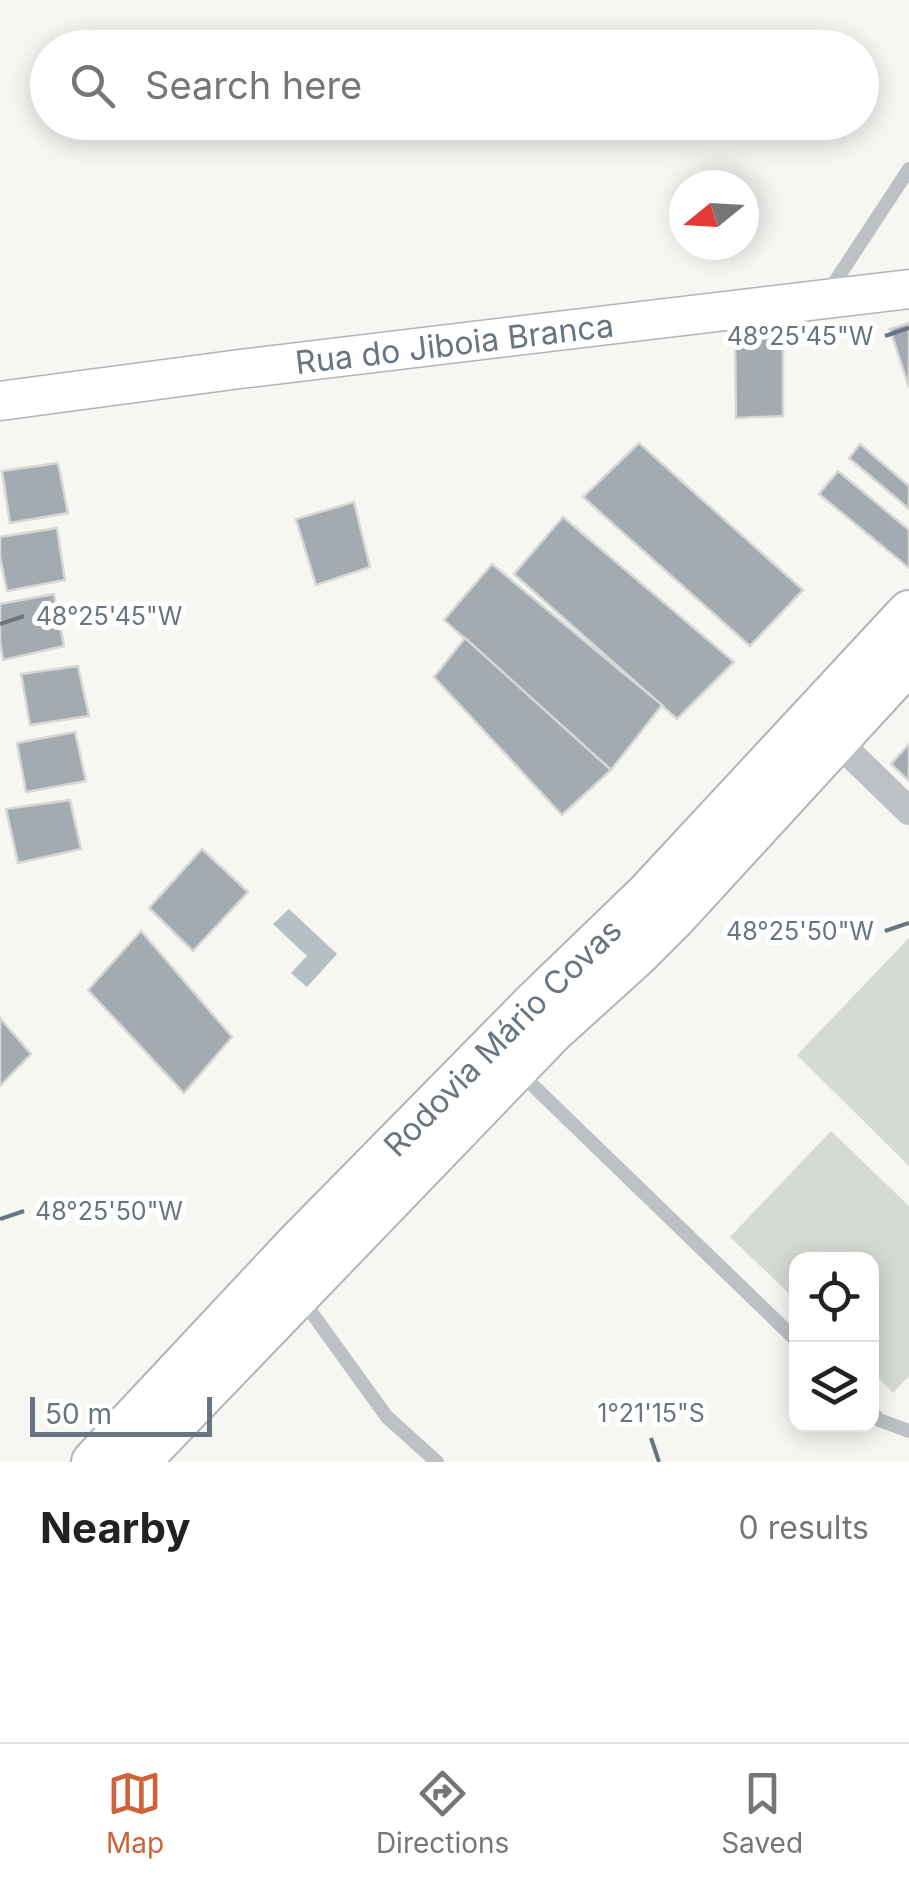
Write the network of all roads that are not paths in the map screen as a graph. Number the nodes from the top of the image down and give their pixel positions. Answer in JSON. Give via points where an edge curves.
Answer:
{"nodes":[{"id":1,"x":909,"y":169,"type":"edge"},
{"id":2,"x":909,"y":289,"type":"edge"},
{"id":3,"x":823,"y":300,"type":"junction"},
{"id":4,"x":0,"y":401,"type":"edge"},
{"id":5,"x":909,"y":612,"type":"edge"},
{"id":6,"x":909,"y":662,"type":"edge"},
{"id":7,"x":837,"y":741,"type":"junction"},
{"id":8,"x":909,"y":811,"type":"edge"},
{"id":9,"x":516,"y":1069,"type":"junction"},
{"id":10,"x":299,"y":1296,"type":"junction"},
{"id":11,"x":789,"y":1333,"type":"edge"},
{"id":12,"x":879,"y":1420,"type":"edge"},
{"id":13,"x":909,"y":1431,"type":"edge"},
{"id":14,"x":93,"y":1462,"type":"edge"},
{"id":15,"x":138,"y":1462,"type":"edge"},
{"id":16,"x":438,"y":1462,"type":"edge"}],
"edges":[{"from":1,"to":3,"type":"lane"},
{"from":2,"to":3,"type":"main road","name":"Rua do Jiboia Branca"},
{"from":3,"to":4,"type":"main road","name":"Rua do Jiboia Branca"},
{"from":5,"to":14,"type":"main road","name":"Rodovia Mário Covas","via":[[648,894],[295,1246]]},
{"from":6,"to":7,"type":"main road","name":"Rodovia Mário Covas"},
{"from":7,"to":8,"type":"street"},
{"from":7,"to":9,"type":"main road","name":"Rodovia Mário Covas","via":[[675,917]]},
{"from":9,"to":10,"type":"main road","name":"Rodovia Mário Covas"},
{"from":9,"to":11,"type":"lane"},
{"from":10,"to":15,"type":"main road","name":"Rodovia Mário Covas"},
{"from":10,"to":16,"type":"lane","via":[[387,1417]]},
{"from":12,"to":13,"type":"lane"}]}
